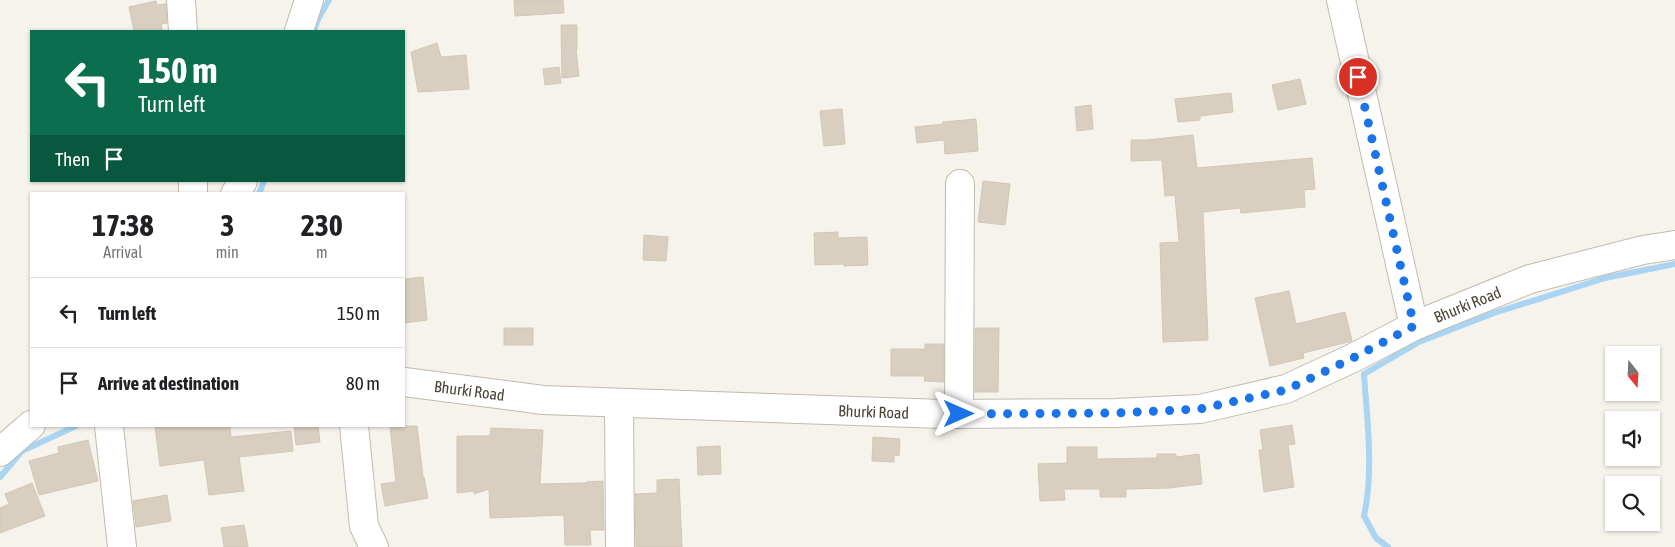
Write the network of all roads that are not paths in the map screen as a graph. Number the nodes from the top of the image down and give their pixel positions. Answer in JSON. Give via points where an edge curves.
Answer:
{"nodes":[{"id":1,"x":181,"y":0,"type":"edge"},
{"id":2,"x":309,"y":0,"type":"edge"},
{"id":3,"x":1341,"y":0,"type":"edge"},
{"id":4,"x":183,"y":30,"type":"edge"},
{"id":5,"x":299,"y":30,"type":"edge"},
{"id":6,"x":960,"y":184,"type":"dead end"},
{"id":7,"x":1675,"y":245,"type":"edge"},
{"id":8,"x":1414,"y":326,"type":"junction"},
{"id":9,"x":405,"y":382,"type":"edge"},
{"id":10,"x":619,"y":403,"type":"junction"},
{"id":11,"x":959,"y":414,"type":"junction"},
{"id":12,"x":30,"y":427,"type":"edge"},
{"id":13,"x":109,"y":427,"type":"edge"},
{"id":14,"x":354,"y":427,"type":"edge"},
{"id":15,"x":0,"y":452,"type":"edge"},
{"id":16,"x":122,"y":547,"type":"edge"},
{"id":17,"x":374,"y":547,"type":"edge"},
{"id":18,"x":620,"y":547,"type":"edge"}],
"edges":[{"from":1,"to":4,"type":"street"},
{"from":2,"to":5,"type":"street"},
{"from":3,"to":8,"type":"street"},
{"from":6,"to":11,"type":"street"},
{"from":7,"to":8,"type":"street","name":"Bhurki Road","via":[[1530,279]]},
{"from":8,"to":11,"type":"street","name":"Bhurki Road","via":[[1286,390],[1200,409]]},
{"from":9,"to":10,"type":"street","name":"Bhurki Road","via":[[544,400]]},
{"from":10,"to":11,"type":"street","name":"Bhurki Road"},
{"from":10,"to":18,"type":"street"},
{"from":12,"to":15,"type":"street"},
{"from":13,"to":16,"type":"street"},
{"from":14,"to":17,"type":"street","via":[[364,526]]}]}
